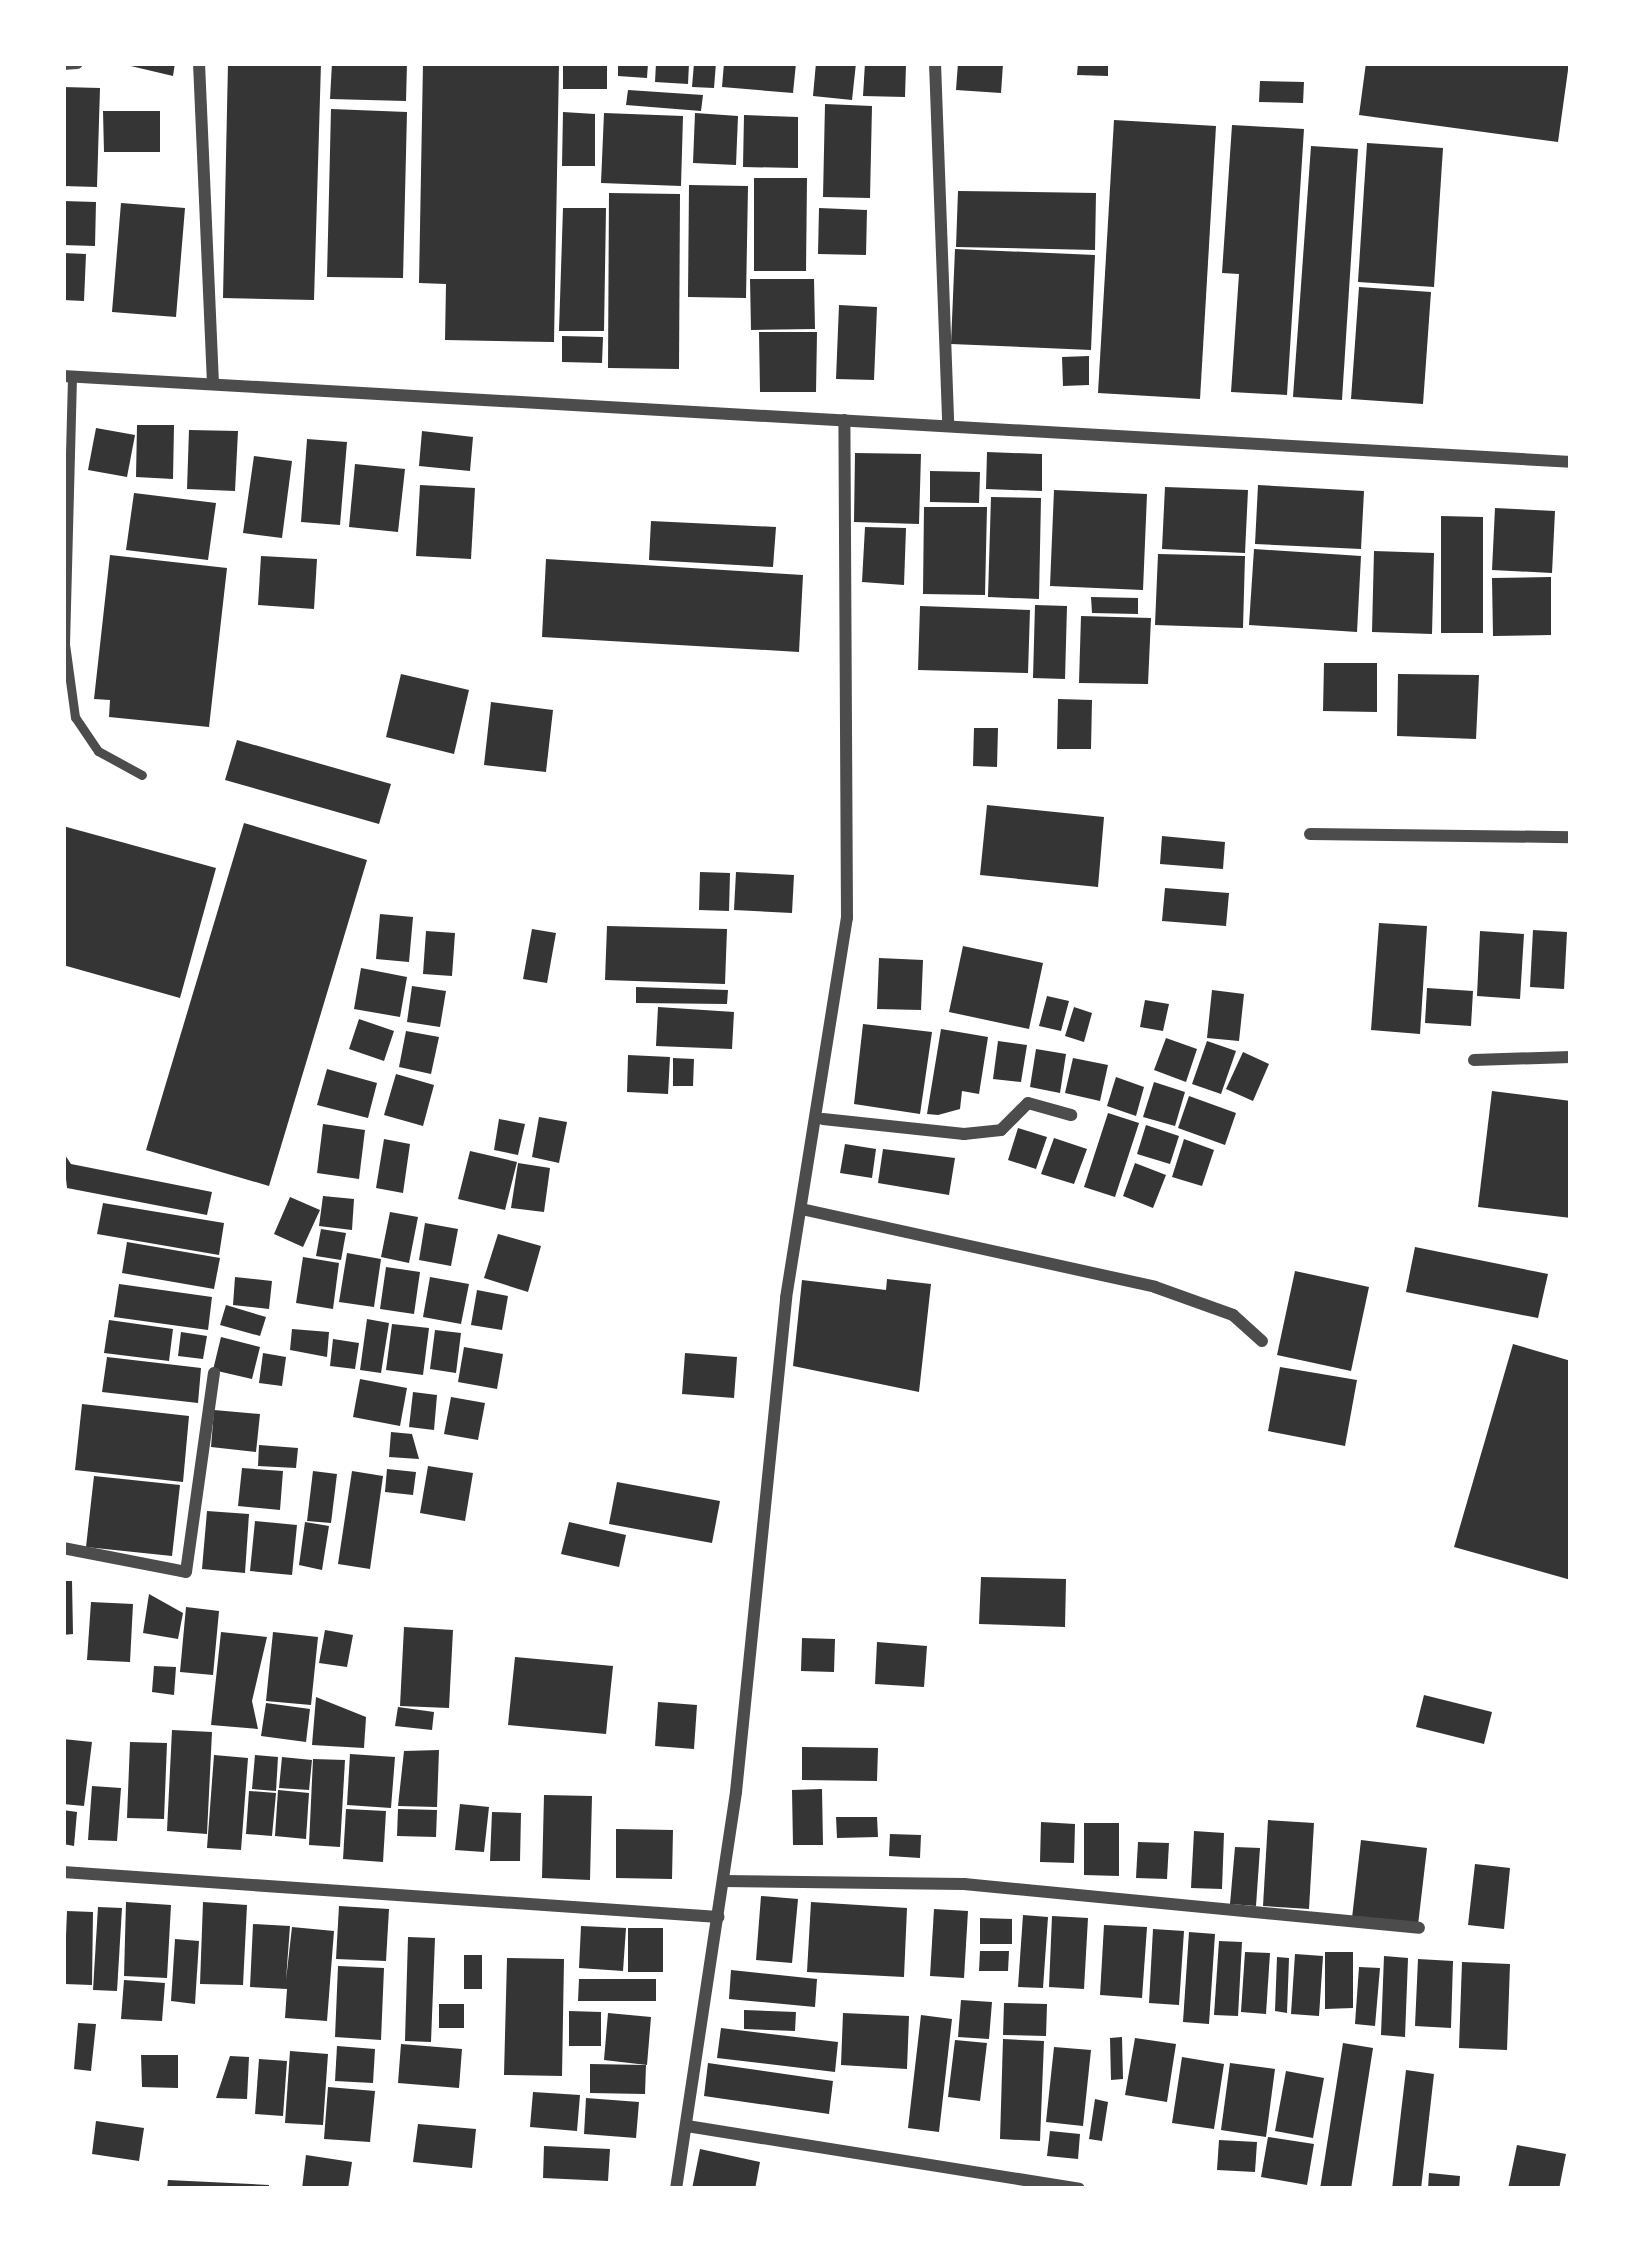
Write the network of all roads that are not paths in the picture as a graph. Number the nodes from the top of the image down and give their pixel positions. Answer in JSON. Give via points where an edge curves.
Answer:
{"nodes":[{"id":1,"x":76,"y":63,"type":"edge"},
{"id":2,"x":200,"y":63,"type":"edge"},
{"id":3,"x":935,"y":63,"type":"edge"},
{"id":4,"x":63,"y":64,"type":"edge"},
{"id":5,"x":67,"y":377,"type":"edge"},
{"id":6,"x":213,"y":384,"type":"junction"},
{"id":7,"x":844,"y":420,"type":"junction"},
{"id":8,"x":948,"y":426,"type":"junction"},
{"id":9,"x":1571,"y":462,"type":"edge"},
{"id":10,"x":142,"y":775,"type":"dead end"},
{"id":11,"x":1310,"y":834,"type":"dead end"},
{"id":12,"x":1571,"y":837,"type":"edge"},
{"id":13,"x":1571,"y":1057,"type":"edge"},
{"id":14,"x":1474,"y":1060,"type":"dead end"},
{"id":15,"x":1071,"y":1115,"type":"dead end"},
{"id":16,"x":823,"y":1120,"type":"junction"},
{"id":17,"x":806,"y":1210,"type":"junction"},
{"id":18,"x":1262,"y":1341,"type":"dead end"},
{"id":19,"x":214,"y":1373,"type":"dead end"},
{"id":20,"x":63,"y":1548,"type":"edge"},
{"id":21,"x":63,"y":1873,"type":"edge"},
{"id":22,"x":723,"y":1881,"type":"junction"},
{"id":23,"x":718,"y":1917,"type":"junction"},
{"id":24,"x":1419,"y":1928,"type":"dead end"},
{"id":25,"x":687,"y":2126,"type":"junction"},
{"id":26,"x":676,"y":2189,"type":"edge"},
{"id":27,"x":1078,"y":2189,"type":"edge"}],
"edges":[{"from":1,"to":4,"type":"street"},
{"from":2,"to":6,"type":"street"},
{"from":3,"to":8,"type":"street"},
{"from":5,"to":6,"type":"street"},
{"from":5,"to":10,"type":"lane","via":[[65,644],[75,717],[98,751]]},
{"from":6,"to":7,"type":"street"},
{"from":7,"to":8,"type":"street"},
{"from":7,"to":16,"type":"street","via":[[847,919]]},
{"from":8,"to":9,"type":"street"},
{"from":11,"to":12,"type":"street"},
{"from":13,"to":14,"type":"street"},
{"from":15,"to":16,"type":"street","via":[[1028,1103],[1001,1130],[964,1134]]},
{"from":16,"to":17,"type":"street"},
{"from":17,"to":18,"type":"street","via":[[1155,1287],[1233,1316]]},
{"from":17,"to":22,"type":"street","via":[[784,1319]]},
{"from":19,"to":20,"type":"street","via":[[186,1572]]},
{"from":21,"to":23,"type":"street"},
{"from":22,"to":23,"type":"street"},
{"from":22,"to":24,"type":"street","via":[[964,1884]]},
{"from":23,"to":25,"type":"street"},
{"from":25,"to":26,"type":"street"},
{"from":25,"to":27,"type":"street"}]}
